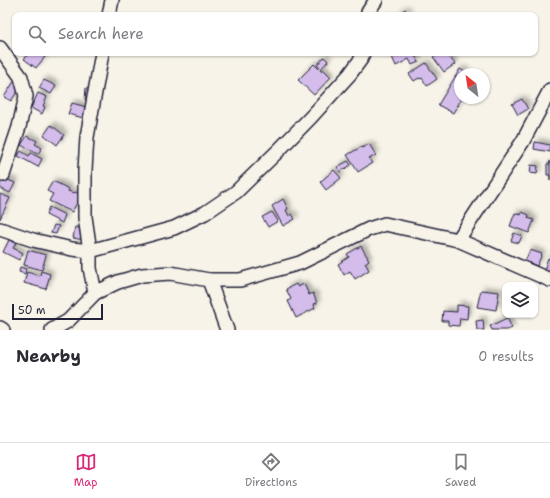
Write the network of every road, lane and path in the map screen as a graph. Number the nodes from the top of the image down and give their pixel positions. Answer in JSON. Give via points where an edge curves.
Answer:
{"nodes":[{"id":1,"x":112,"y":0,"type":"edge"},
{"id":2,"x":376,"y":0,"type":"edge"},
{"id":3,"x":110,"y":12,"type":"edge"},
{"id":4,"x":368,"y":12,"type":"edge"},
{"id":5,"x":0,"y":48,"type":"edge"},
{"id":6,"x":101,"y":56,"type":"edge"},
{"id":7,"x":362,"y":56,"type":"edge"},
{"id":8,"x":550,"y":90,"type":"edge"},
{"id":9,"x":3,"y":175,"type":"dead end"},
{"id":10,"x":0,"y":229,"type":"edge"},
{"id":11,"x":458,"y":240,"type":"junction"},
{"id":12,"x":90,"y":251,"type":"junction"},
{"id":13,"x":208,"y":280,"type":"junction"},
{"id":14,"x":550,"y":280,"type":"edge"},
{"id":15,"x":95,"y":293,"type":"junction"},
{"id":16,"x":0,"y":328,"type":"edge"},
{"id":17,"x":3,"y":330,"type":"edge"},
{"id":18,"x":52,"y":330,"type":"edge"},
{"id":19,"x":227,"y":330,"type":"edge"}],
"edges":[{"from":1,"to":3,"type":"street"},
{"from":2,"to":4,"type":"street"},
{"from":5,"to":9,"type":"street","via":[[21,77],[26,96],[20,127]]},
{"from":6,"to":12,"type":"street","via":[[86,137],[85,217]]},
{"from":7,"to":12,"type":"street","via":[[350,74],[312,116],[236,192],[205,213],[174,228]]},
{"from":8,"to":11,"type":"street","via":[[523,141]]},
{"from":10,"to":12,"type":"street","via":[[33,240]]},
{"from":11,"to":13,"type":"street","via":[[385,224],[369,229],[300,264],[240,280]]},
{"from":11,"to":14,"type":"street"},
{"from":12,"to":15,"type":"street","via":[[90,268]]},
{"from":13,"to":15,"type":"street","via":[[170,273],[142,275],[118,282]]},
{"from":13,"to":19,"type":"street"},
{"from":15,"to":18,"type":"street","via":[[68,321]]},
{"from":16,"to":17,"type":"street"}]}
